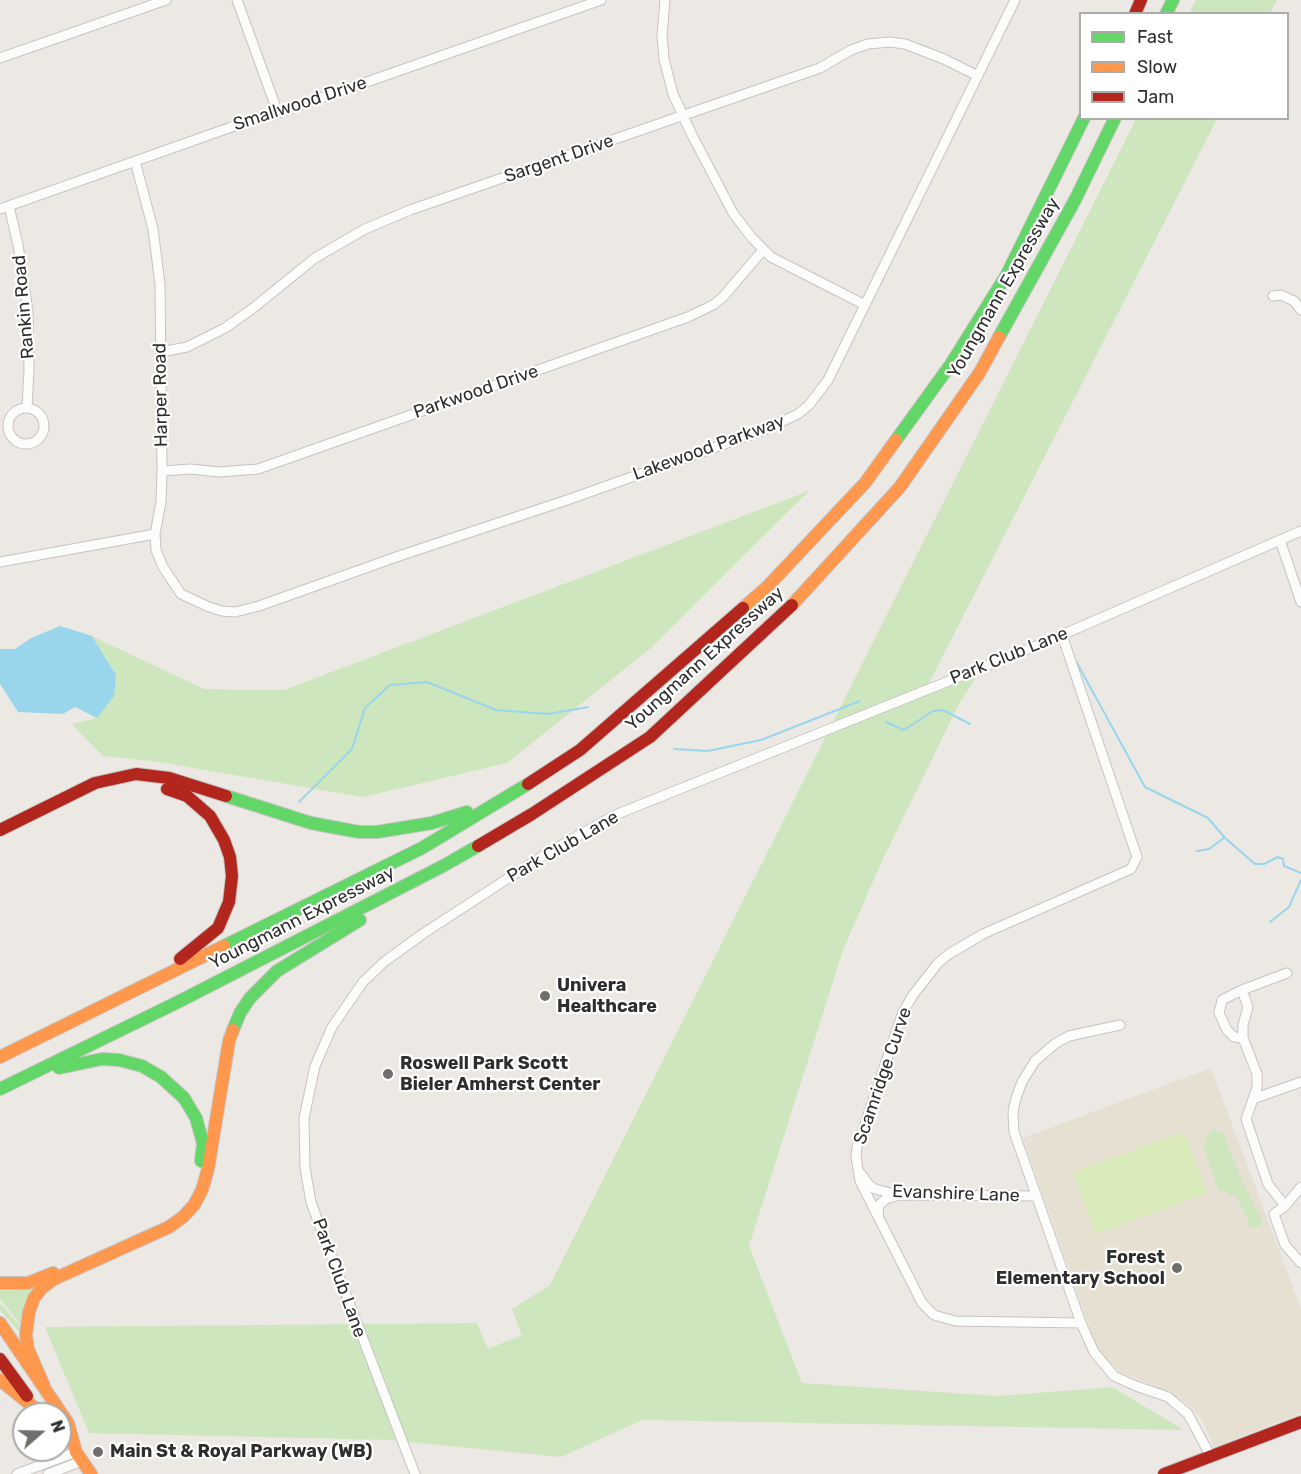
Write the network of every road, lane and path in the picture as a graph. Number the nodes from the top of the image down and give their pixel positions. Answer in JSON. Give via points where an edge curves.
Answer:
{"nodes":[{"id":1,"x":166,"y":0,"type":"edge"},
{"id":2,"x":237,"y":0,"type":"edge"},
{"id":3,"x":601,"y":0,"type":"edge"},
{"id":4,"x":664,"y":0,"type":"edge"},
{"id":5,"x":1016,"y":0,"type":"edge"},
{"id":6,"x":0,"y":58,"type":"edge"},
{"id":7,"x":978,"y":76,"type":"junction"},
{"id":8,"x":278,"y":113,"type":"junction"},
{"id":9,"x":682,"y":116,"type":"junction"},
{"id":10,"x":1083,"y":120,"type":"edge"},
{"id":11,"x":1114,"y":120,"type":"edge"},
{"id":12,"x":135,"y":161,"type":"junction"},
{"id":13,"x":5,"y":208,"type":"edge"},
{"id":14,"x":763,"y":250,"type":"junction"},
{"id":15,"x":1273,"y":296,"type":"dead end"},
{"id":16,"x":865,"y":305,"type":"junction"},
{"id":17,"x":1301,"y":310,"type":"edge"},
{"id":18,"x":160,"y":352,"type":"junction"},
{"id":19,"x":27,"y":408,"type":"dead end"},
{"id":20,"x":162,"y":471,"type":"junction"},
{"id":21,"x":1301,"y":531,"type":"edge"},
{"id":22,"x":155,"y":534,"type":"junction"},
{"id":23,"x":1280,"y":540,"type":"junction"},
{"id":24,"x":0,"y":562,"type":"edge"},
{"id":25,"x":1301,"y":602,"type":"edge"},
{"id":26,"x":208,"y":607,"type":"joint"},
{"id":27,"x":1062,"y":635,"type":"junction"},
{"id":28,"x":513,"y":794,"type":"junction"},
{"id":29,"x":2,"y":829,"type":"edge"},
{"id":30,"x":0,"y":841,"type":"edge"},
{"id":31,"x":443,"y":866,"type":"junction"},
{"id":32,"x":1287,"y":974,"type":"dead end"},
{"id":33,"x":148,"y":984,"type":"junction"},
{"id":34,"x":1242,"y":990,"type":"junction"},
{"id":35,"x":1120,"y":1025,"type":"dead end"},
{"id":36,"x":1244,"y":1038,"type":"junction"},
{"id":37,"x":0,"y":1057,"type":"edge"},
{"id":38,"x":26,"y":1076,"type":"junction"},
{"id":39,"x":1301,"y":1082,"type":"edge"},
{"id":40,"x":0,"y":1089,"type":"edge"},
{"id":41,"x":1253,"y":1099,"type":"junction"},
{"id":42,"x":856,"y":1160,"type":"junction"},
{"id":43,"x":1301,"y":1187,"type":"edge"},
{"id":44,"x":898,"y":1196,"type":"junction"},
{"id":45,"x":1037,"y":1197,"type":"junction"},
{"id":46,"x":1285,"y":1206,"type":"junction"},
{"id":47,"x":878,"y":1219,"type":"junction"},
{"id":48,"x":1301,"y":1263,"type":"edge"},
{"id":49,"x":0,"y":1283,"type":"edge"},
{"id":50,"x":0,"y":1323,"type":"edge"},
{"id":51,"x":1081,"y":1323,"type":"junction"},
{"id":52,"x":0,"y":1359,"type":"edge"},
{"id":53,"x":0,"y":1380,"type":"edge"},
{"id":54,"x":44,"y":1386,"type":"junction"},
{"id":55,"x":25,"y":1402,"type":"edge"},
{"id":56,"x":30,"y":1402,"type":"edge"},
{"id":57,"x":1301,"y":1422,"type":"edge"},
{"id":58,"x":72,"y":1450,"type":"edge"},
{"id":59,"x":79,"y":1456,"type":"junction"},
{"id":60,"x":1210,"y":1457,"type":"junction"},
{"id":61,"x":16,"y":1474,"type":"edge"},
{"id":62,"x":48,"y":1474,"type":"edge"},
{"id":63,"x":91,"y":1474,"type":"edge"},
{"id":64,"x":415,"y":1474,"type":"edge"},
{"id":65,"x":1164,"y":1474,"type":"edge"}],
"edges":[{"from":1,"to":6,"type":"street"},
{"from":2,"to":8,"type":"street"},
{"from":3,"to":8,"type":"street","name":"Smallwood Drive"},
{"from":4,"to":9,"type":"street","via":[[664,59]]},
{"from":5,"to":7,"type":"street","name":"Lakewood Parkway"},
{"from":7,"to":9,"type":"street","name":"Sargent Drive","via":[[920,49],[879,42],[851,50],[820,68]]},
{"from":7,"to":16,"type":"street","name":"Lakewood Parkway"},
{"from":8,"to":12,"type":"street","name":"Smallwood Drive"},
{"from":9,"to":14,"type":"street","via":[[728,205]]},
{"from":9,"to":18,"type":"street","name":"Sargent Drive","via":[[365,229],[315,258],[225,328],[187,347]]},
{"from":10,"to":28,"type":"main road","name":"Youngmann Expressway","via":[[1006,276],[951,364],[865,483],[767,587],[580,750]]},
{"from":11,"to":31,"type":"main road","name":"Youngmann Expressway","via":[[1075,200],[980,372],[900,488],[804,594],[650,737]]},
{"from":12,"to":13,"type":"street","name":"Smallwood Drive"},
{"from":12,"to":18,"type":"street","name":"Harper Road","via":[[153,229],[160,284]]},
{"from":13,"to":19,"type":"street","name":"Rankin Road","via":[[18,245],[28,311]]},
{"from":14,"to":16,"type":"street"},
{"from":14,"to":20,"type":"street","name":"Parkwood Drive","via":[[723,297],[688,317],[258,469]]},
{"from":15,"to":17,"type":"street","via":[[1288,297]]},
{"from":16,"to":26,"type":"street","name":"Lakewood Parkway","via":[[821,391],[809,405],[784,421],[259,606],[235,612]]},
{"from":18,"to":20,"type":"street","name":"Harper Road"},
{"from":20,"to":22,"type":"street","name":"Harper Road","via":[[162,502]]},
{"from":21,"to":23,"type":"street","name":"Park Club Lane"},
{"from":22,"to":24,"type":"street"},
{"from":22,"to":26,"type":"street","name":"Harper Road","via":[[156,550],[172,582],[181,594]]},
{"from":23,"to":25,"type":"street"},
{"from":23,"to":27,"type":"street","name":"Park Club Lane"},
{"from":27,"to":42,"type":"street","name":"Scamridge Curve","via":[[1137,857],[1131,869],[983,934],[938,963],[903,1012]]},
{"from":27,"to":64,"type":"street","name":"Park Club Lane","via":[[615,815],[544,855],[398,951],[349,1000],[324,1042],[309,1088],[304,1118],[305,1168],[322,1232]]},
{"from":28,"to":29,"type":"main road","via":[[432,824],[358,832],[311,823],[169,778],[136,774],[95,783]]},
{"from":28,"to":33,"type":"main road","name":"Youngmann Expressway","via":[[422,848]]},
{"from":30,"to":33,"type":"main road","via":[[83,797],[116,786],[138,784],[170,789],[200,805],[218,827],[230,857],[229,902],[212,934]]},
{"from":31,"to":38,"type":"main road","name":"Youngmann Expressway"},
{"from":31,"to":54,"type":"main road","via":[[277,971],[250,998],[229,1041],[208,1169],[194,1205],[169,1227],[54,1280],[34,1298],[26,1335]]},
{"from":32,"to":34,"type":"street"},
{"from":33,"to":37,"type":"main road","name":"Youngmann Expressway"},
{"from":34,"to":36,"type":"street","via":[[1248,1007]]},
{"from":34,"to":36,"type":"street","via":[[1222,1000],[1219,1013],[1234,1037]]},
{"from":35,"to":45,"type":"street","via":[[1056,1043],[1035,1061],[1022,1082],[1013,1112],[1014,1132]]},
{"from":36,"to":41,"type":"street","via":[[1257,1074]]},
{"from":38,"to":40,"type":"main road","name":"Youngmann Expressway"},
{"from":38,"to":49,"type":"main road","via":[[102,1059],[142,1066],[184,1098],[200,1130],[202,1155],[190,1197],[169,1221],[28,1283]]},
{"from":39,"to":41,"type":"street"},
{"from":41,"to":46,"type":"street","via":[[1246,1119],[1268,1184]]},
{"from":42,"to":44,"type":"street","name":"Evanshire Lane","via":[[869,1185]]},
{"from":42,"to":47,"type":"street","name":"Scamridge Curve","via":[[860,1181]]},
{"from":43,"to":46,"type":"street"},
{"from":44,"to":45,"type":"street","name":"Evanshire Lane"},
{"from":44,"to":47,"type":"street","via":[[879,1205]]},
{"from":45,"to":51,"type":"street"},
{"from":46,"to":48,"type":"street","via":[[1274,1214],[1285,1245]]},
{"from":47,"to":51,"type":"street","name":"Scamridge Curve","via":[[922,1303],[934,1314],[955,1321]]},
{"from":50,"to":54,"type":"main road"},
{"from":51,"to":60,"type":"street","via":[[1094,1352],[1114,1376],[1168,1397],[1188,1414]]},
{"from":52,"to":56,"type":"main road"},
{"from":53,"to":55,"type":"main road"},
{"from":54,"to":59,"type":"main road","via":[[68,1423]]},
{"from":57,"to":60,"type":"main road"},
{"from":58,"to":59,"type":"main road"},
{"from":59,"to":61,"type":"street"},
{"from":59,"to":62,"type":"street"},
{"from":59,"to":63,"type":"main road"},
{"from":60,"to":65,"type":"main road"}]}
